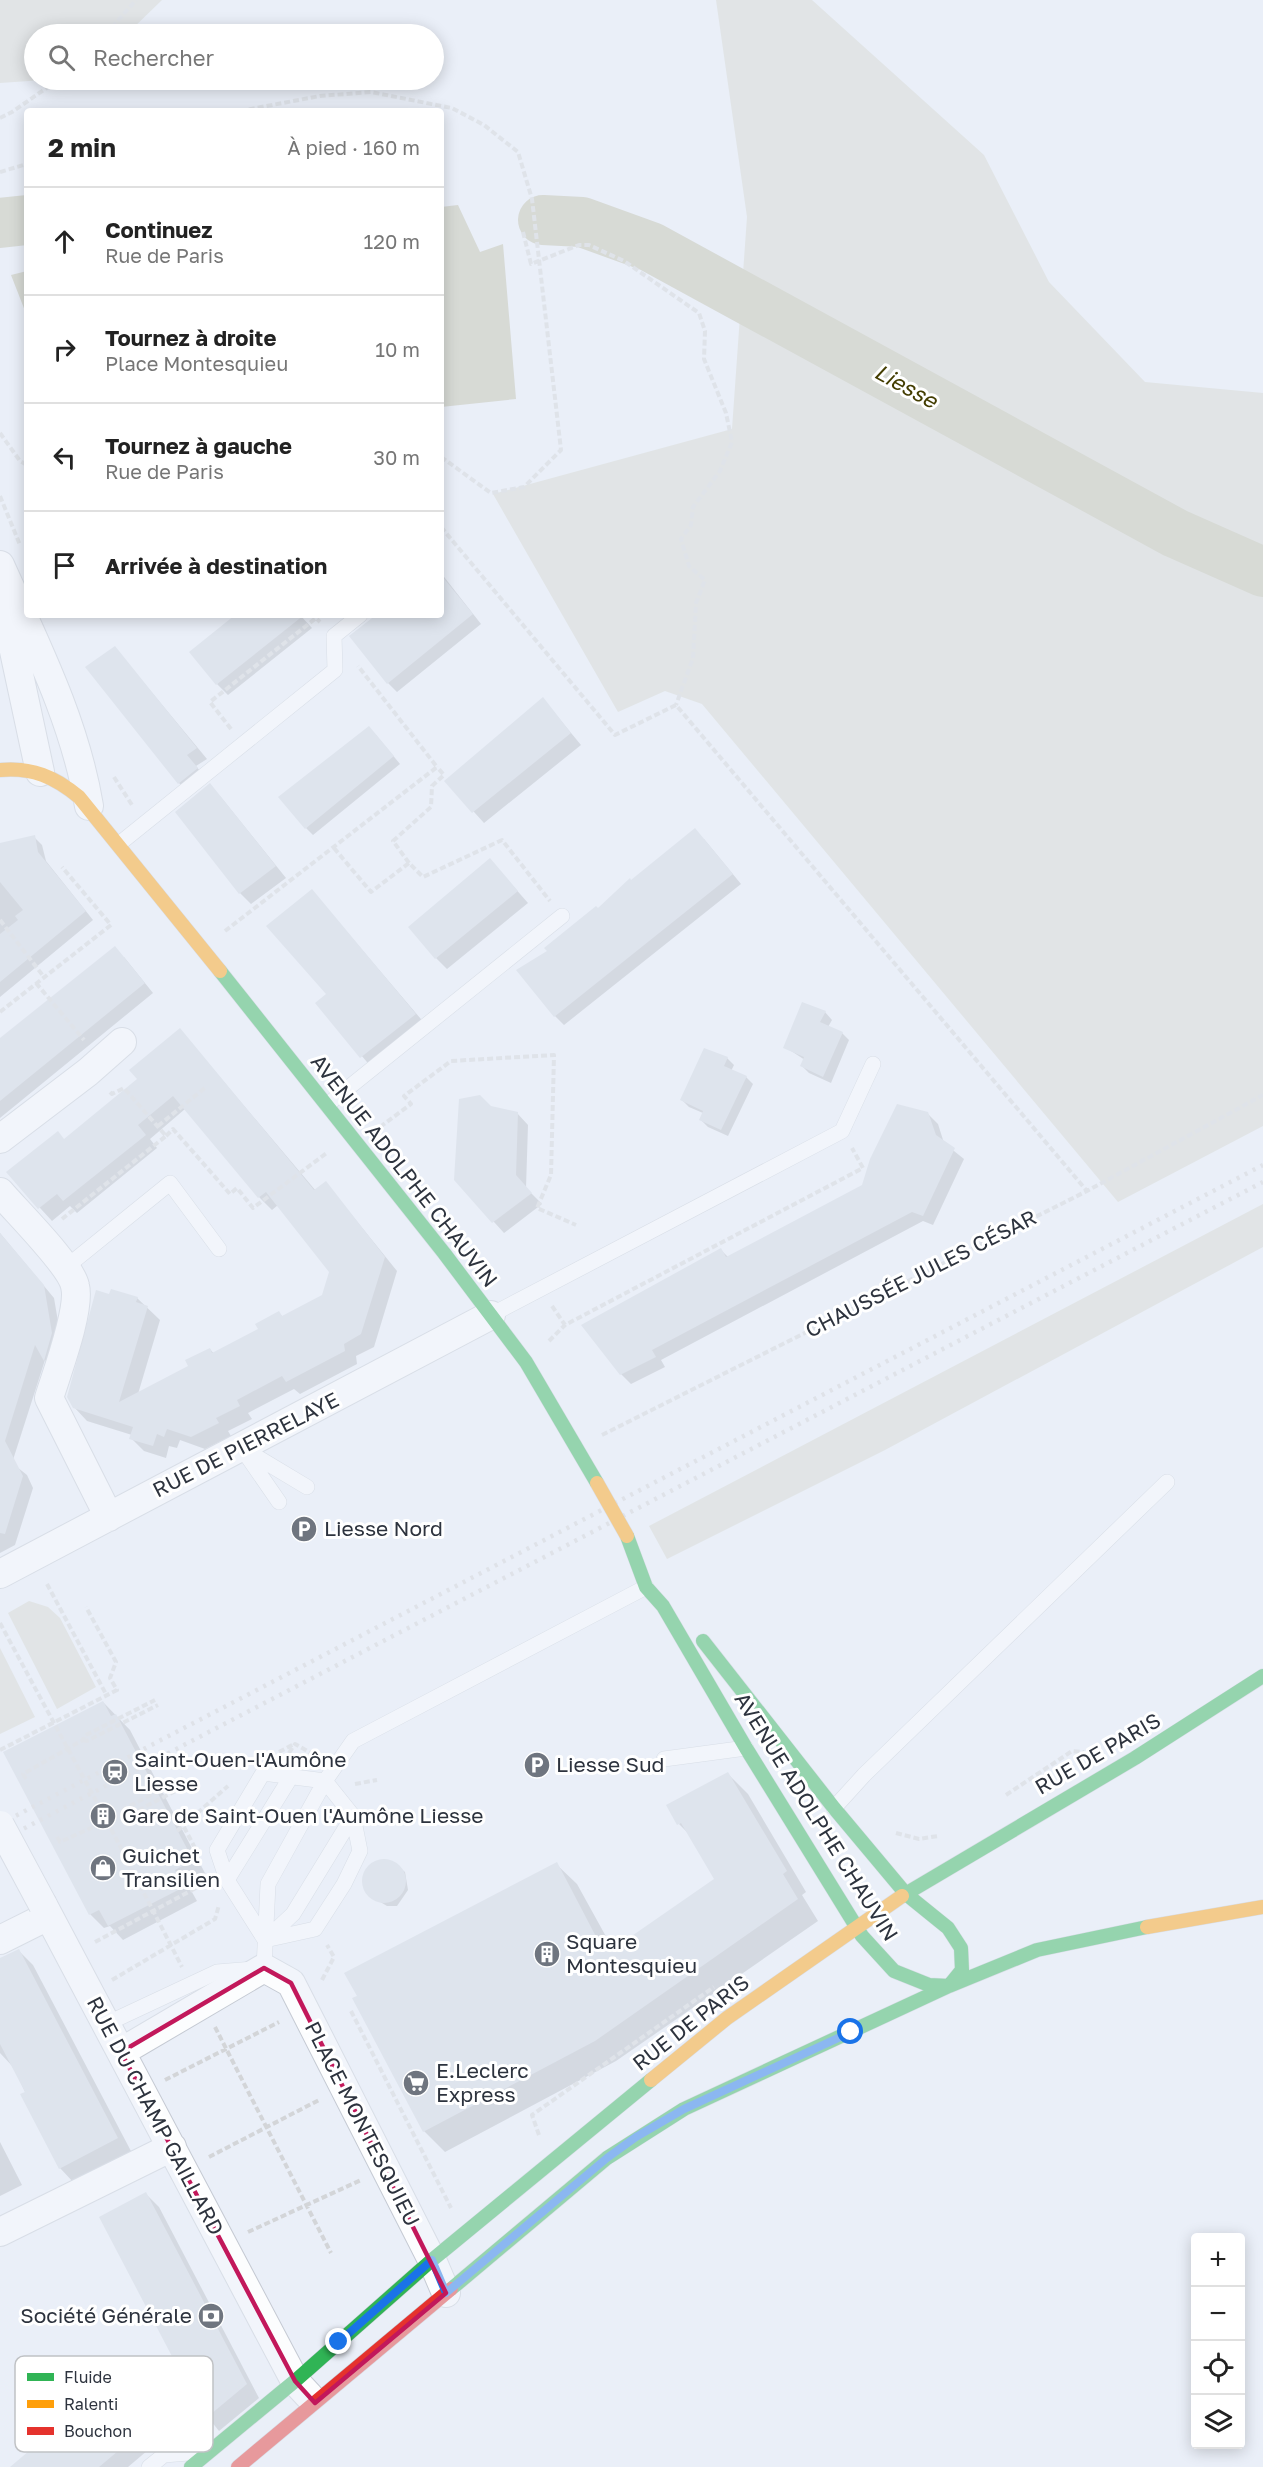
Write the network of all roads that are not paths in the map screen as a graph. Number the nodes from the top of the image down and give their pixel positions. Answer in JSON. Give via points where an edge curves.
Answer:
{"nodes":[{"id":1,"x":10,"y":556,"type":"edge"},
{"id":2,"x":0,"y":583,"type":"edge"},
{"id":3,"x":24,"y":599,"type":"edge"},
{"id":4,"x":30,"y":618,"type":"edge"},
{"id":5,"x":356,"y":618,"type":"edge"},
{"id":6,"x":0,"y":770,"type":"edge"},
{"id":7,"x":40,"y":772,"type":"junction"},
{"id":8,"x":89,"y":806,"type":"junction"},
{"id":9,"x":119,"y":844,"type":"junction"},
{"id":10,"x":562,"y":916,"type":"road end"},
{"id":11,"x":122,"y":1042,"type":"dead end"},
{"id":12,"x":873,"y":1064,"type":"dead end"},
{"id":13,"x":327,"y":1105,"type":"junction"},
{"id":14,"x":0,"y":1139,"type":"edge"},
{"id":15,"x":0,"y":1192,"type":"edge"},
{"id":16,"x":219,"y":1249,"type":"dead end"},
{"id":17,"x":73,"y":1262,"type":"junction"},
{"id":18,"x":491,"y":1316,"type":"junction"},
{"id":19,"x":242,"y":1448,"type":"junction"},
{"id":20,"x":1167,"y":1482,"type":"dead end"},
{"id":21,"x":307,"y":1487,"type":"dead end"},
{"id":22,"x":279,"y":1502,"type":"dead end"},
{"id":23,"x":109,"y":1517,"type":"junction"},
{"id":24,"x":0,"y":1574,"type":"edge"},
{"id":25,"x":646,"y":1587,"type":"junction"},
{"id":26,"x":1263,"y":1676,"type":"edge"},
{"id":27,"x":746,"y":1748,"type":"junction"},
{"id":28,"x":664,"y":1759,"type":"dead end"},
{"id":29,"x":292,"y":1775,"type":"junction"},
{"id":30,"x":325,"y":1781,"type":"junction"},
{"id":31,"x":834,"y":1808,"type":"junction"},
{"id":32,"x":353,"y":1816,"type":"junction"},
{"id":33,"x":0,"y":1825,"type":"edge"},
{"id":34,"x":224,"y":1873,"type":"junction"},
{"id":35,"x":906,"y":1894,"type":"junction"},
{"id":36,"x":1263,"y":1907,"type":"edge"},
{"id":37,"x":45,"y":1911,"type":"junction"},
{"id":38,"x":857,"y":1927,"type":"junction"},
{"id":39,"x":0,"y":1940,"type":"edge"},
{"id":40,"x":265,"y":1940,"type":"junction"},
{"id":41,"x":264,"y":1968,"type":"junction"},
{"id":42,"x":949,"y":1986,"type":"junction"},
{"id":43,"x":106,"y":2024,"type":"junction"},
{"id":44,"x":121,"y":2052,"type":"junction"},
{"id":45,"x":172,"y":2147,"type":"junction"},
{"id":46,"x":0,"y":2232,"type":"edge"},
{"id":47,"x":432,"y":2260,"type":"junction"},
{"id":48,"x":446,"y":2293,"type":"junction"},
{"id":49,"x":295,"y":2381,"type":"junction"},
{"id":50,"x":315,"y":2403,"type":"junction"},
{"id":51,"x":213,"y":2449,"type":"edge"},
{"id":52,"x":209,"y":2452,"type":"joint"},
{"id":53,"x":149,"y":2467,"type":"edge"},
{"id":54,"x":190,"y":2467,"type":"edge"},
{"id":55,"x":238,"y":2467,"type":"edge"}],
"edges":[{"from":1,"to":3,"type":"street"},
{"from":2,"to":7,"type":"street"},
{"from":4,"to":8,"type":"street","via":[[75,742]]},
{"from":5,"to":9,"type":"lane","via":[[334,636],[335,670]]},
{"from":6,"to":7,"type":"main road"},
{"from":7,"to":8,"type":"main road","name":"AVENUE ADOLPHE CHAUVIN","via":[[59,779]]},
{"from":8,"to":9,"type":"main road","name":"AVENUE ADOLPHE CHAUVIN"},
{"from":9,"to":13,"type":"main road","name":"AVENUE ADOLPHE CHAUVIN"},
{"from":10,"to":13,"type":"lane"},
{"from":11,"to":14,"type":"street"},
{"from":12,"to":18,"type":"lane","via":[[843,1131]]},
{"from":13,"to":18,"type":"main road","name":"AVENUE ADOLPHE CHAUVIN"},
{"from":15,"to":17,"type":"street"},
{"from":16,"to":17,"type":"lane","via":[[170,1183]]},
{"from":17,"to":23,"type":"street","via":[[76,1305],[49,1398]]},
{"from":18,"to":19,"type":"street","name":"RUE DE PIERRELAYE"},
{"from":18,"to":25,"type":"main road","name":"AVENUE ADOLPHE CHAUVIN","bridge":true,"via":[[526,1362],[597,1483],[627,1536]]},
{"from":19,"to":21,"type":"lane"},
{"from":19,"to":22,"type":"lane"},
{"from":19,"to":23,"type":"street","name":"RUE DE PIERRELAYE"},
{"from":20,"to":31,"type":"lane"},
{"from":23,"to":24,"type":"street","name":"RUE DE PIERRELAYE"},
{"from":25,"to":27,"type":"main road","name":"AVENUE ADOLPHE CHAUVIN","via":[[663,1606]]},
{"from":25,"to":30,"type":"lane","via":[[353,1742]]},
{"from":25,"to":31,"type":"main road","name":"AVENUE ADOLPHE CHAUVIN","via":[[693,1629]]},
{"from":26,"to":35,"type":"main road","name":"RUE DE PARIS","via":[[1135,1758]]},
{"from":27,"to":28,"type":"lane"},
{"from":27,"to":38,"type":"main road","name":"AVENUE ADOLPHE CHAUVIN"},
{"from":29,"to":30,"type":"lane"},
{"from":29,"to":34,"type":"lane"},
{"from":29,"to":34,"type":"lane","via":[[263,1773],[217,1850]]},
{"from":30,"to":32,"type":"lane"},
{"from":30,"to":40,"type":"lane","via":[[268,1884]]},
{"from":31,"to":35,"type":"main road","name":"AVENUE ADOLPHE CHAUVIN"},
{"from":32,"to":40,"type":"lane","via":[[293,1914]]},
{"from":32,"to":40,"type":"lane","via":[[360,1851],[315,1929]]},
{"from":33,"to":37,"type":"street","name":"RUE DU CHAMP GAILLARD","bridge":true},
{"from":34,"to":40,"type":"lane"},
{"from":35,"to":38,"type":"main road","name":"RUE DE PARIS"},
{"from":35,"to":42,"type":"main road","name":"AVENUE ADOLPHE CHAUVIN","via":[[948,1928],[961,1948],[962,1970]]},
{"from":36,"to":42,"type":"main road","via":[[1037,1950]]},
{"from":37,"to":39,"type":"street"},
{"from":37,"to":43,"type":"street","name":"RUE DU CHAMP GAILLARD"},
{"from":38,"to":42,"type":"main road","name":"AVENUE ADOLPHE CHAUVIN","via":[[894,1971],[929,1985]]},
{"from":38,"to":47,"type":"main road","name":"RUE DE PARIS","via":[[727,2018]]},
{"from":40,"to":41,"type":"lane"},
{"from":41,"to":43,"type":"lane","via":[[217,1972]]},
{"from":41,"to":44,"type":"street"},
{"from":41,"to":47,"type":"street","name":"PLACE MONTESQUIEU","via":[[291,1983]]},
{"from":42,"to":48,"type":"main road","via":[[722,2090],[636,2137]]},
{"from":43,"to":44,"type":"street","name":"RUE DU CHAMP GAILLARD"},
{"from":44,"to":45,"type":"street","name":"RUE DU CHAMP GAILLARD"},
{"from":45,"to":46,"type":"street"},
{"from":45,"to":49,"type":"street","name":"RUE DU CHAMP GAILLARD"},
{"from":47,"to":48,"type":"street","name":"PLACE MONTESQUIEU"},
{"from":47,"to":49,"type":"main road","name":"RUE DE PARIS"},
{"from":48,"to":50,"type":"main road"},
{"from":49,"to":50,"type":"street","name":"RUE DU CHAMP GAILLARD"},
{"from":49,"to":51,"type":"main road","name":"RUE DE PARIS"},
{"from":50,"to":55,"type":"main road"},
{"from":52,"to":53,"type":"lane","via":[[164,2455]]},
{"from":52,"to":54,"type":"main road","name":"RUE DE PARIS"}]}
